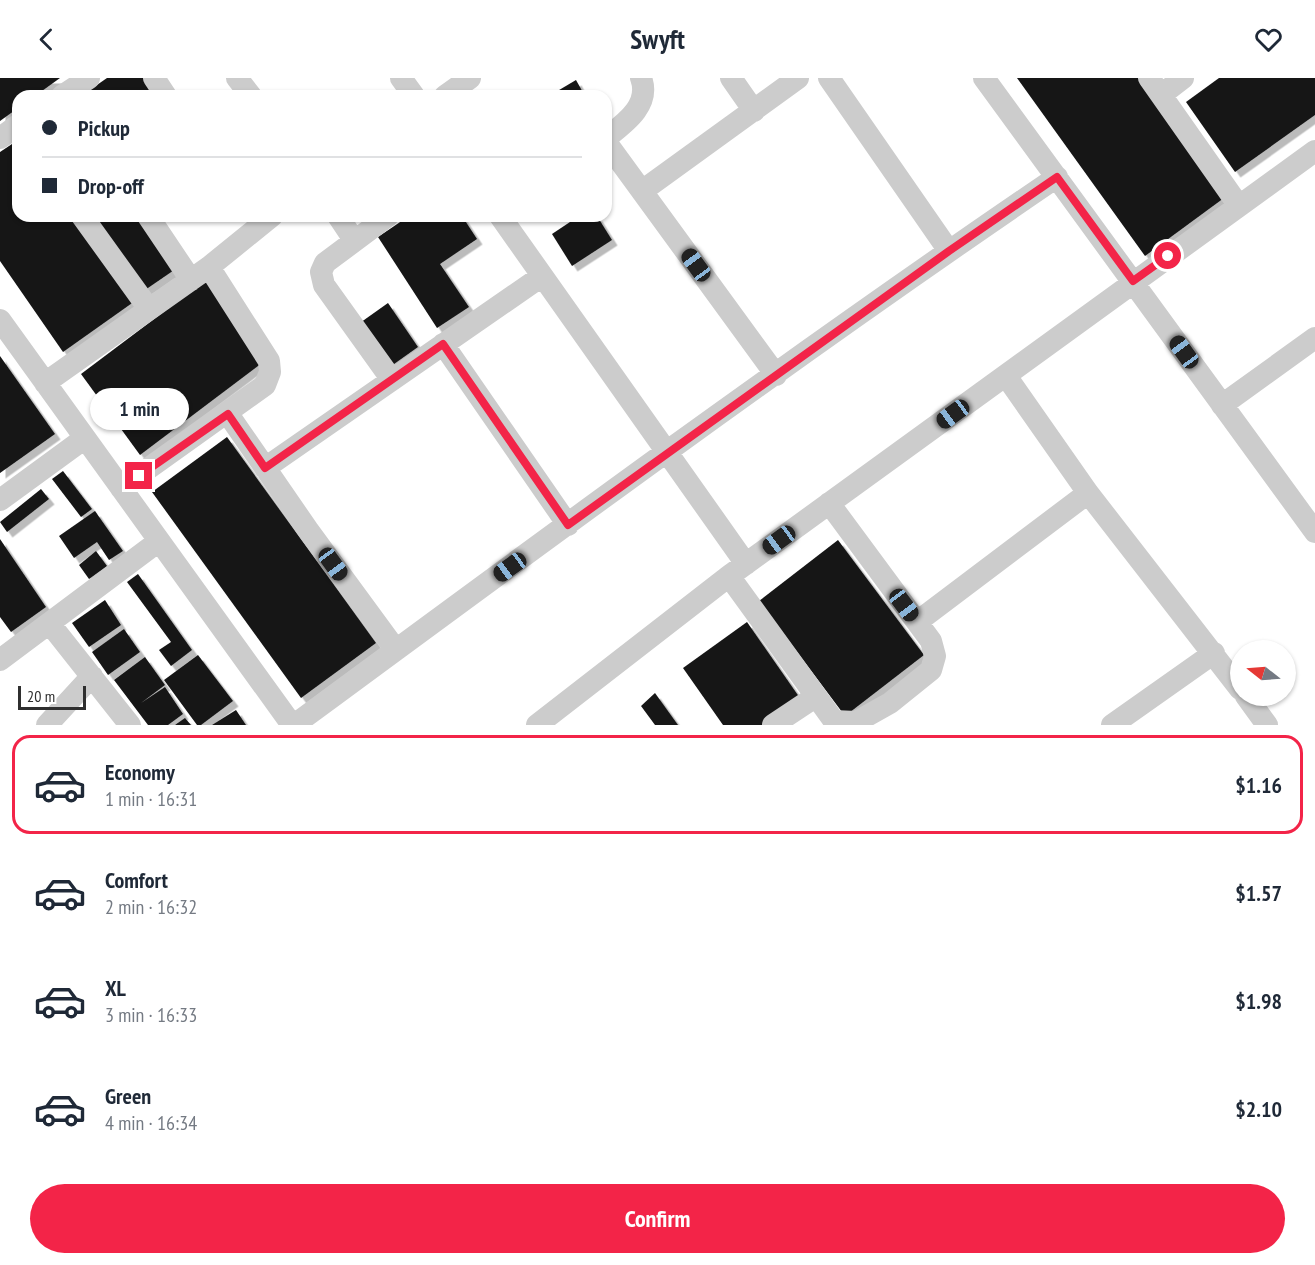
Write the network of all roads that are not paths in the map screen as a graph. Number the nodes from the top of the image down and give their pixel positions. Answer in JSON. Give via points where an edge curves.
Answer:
{"nodes":[{"id":1,"x":89,"y":78,"type":"edge"},
{"id":2,"x":237,"y":78,"type":"edge"},
{"id":3,"x":470,"y":78,"type":"edge"},
{"id":4,"x":641,"y":78,"type":"edge"},
{"id":5,"x":731,"y":78,"type":"edge"},
{"id":6,"x":798,"y":78,"type":"edge"},
{"id":7,"x":829,"y":78,"type":"edge"},
{"id":8,"x":984,"y":78,"type":"edge"},
{"id":9,"x":1183,"y":78,"type":"edge"},
{"id":10,"x":1155,"y":86,"type":"edge"},
{"id":11,"x":71,"y":90,"type":"edge"},
{"id":12,"x":246,"y":90,"type":"edge"},
{"id":13,"x":453,"y":90,"type":"edge"},
{"id":14,"x":754,"y":111,"type":"junction"},
{"id":15,"x":612,"y":135,"type":"edge"},
{"id":16,"x":612,"y":148,"type":"edge"},
{"id":17,"x":1315,"y":151,"type":"edge"},
{"id":18,"x":1057,"y":177,"type":"junction"},
{"id":19,"x":642,"y":191,"type":"junction"},
{"id":20,"x":1239,"y":206,"type":"junction"},
{"id":21,"x":86,"y":222,"type":"edge"},
{"id":22,"x":153,"y":222,"type":"edge"},
{"id":23,"x":265,"y":222,"type":"edge"},
{"id":24,"x":342,"y":222,"type":"edge"},
{"id":25,"x":380,"y":222,"type":"edge"},
{"id":26,"x":505,"y":222,"type":"edge"},
{"id":27,"x":354,"y":240,"type":"junction"},
{"id":28,"x":949,"y":251,"type":"junction"},
{"id":29,"x":200,"y":274,"type":"junction"},
{"id":30,"x":542,"y":276,"type":"junction"},
{"id":31,"x":1133,"y":281,"type":"junction"},
{"id":32,"x":149,"y":309,"type":"junction"},
{"id":33,"x":0,"y":320,"type":"edge"},
{"id":34,"x":1315,"y":338,"type":"edge"},
{"id":35,"x":443,"y":344,"type":"junction"},
{"id":36,"x":776,"y":375,"type":"junction"},
{"id":37,"x":1006,"y":376,"type":"junction"},
{"id":38,"x":392,"y":380,"type":"junction"},
{"id":39,"x":45,"y":383,"type":"junction"},
{"id":40,"x":1222,"y":405,"type":"junction"},
{"id":41,"x":228,"y":414,"type":"junction"},
{"id":42,"x":85,"y":438,"type":"junction"},
{"id":43,"x":667,"y":452,"type":"junction"},
{"id":44,"x":265,"y":468,"type":"junction"},
{"id":45,"x":121,"y":488,"type":"junction"},
{"id":46,"x":1088,"y":493,"type":"junction"},
{"id":47,"x":0,"y":500,"type":"edge"},
{"id":48,"x":829,"y":503,"type":"junction"},
{"id":49,"x":568,"y":525,"type":"junction"},
{"id":50,"x":1315,"y":532,"type":"edge"},
{"id":51,"x":159,"y":541,"type":"junction"},
{"id":52,"x":737,"y":570,"type":"junction"},
{"id":53,"x":917,"y":622,"type":"junction"},
{"id":54,"x":50,"y":624,"type":"junction"},
{"id":55,"x":396,"y":650,"type":"junction"},
{"id":56,"x":1214,"y":653,"type":"junction"},
{"id":57,"x":0,"y":660,"type":"edge"},
{"id":58,"x":1230,"y":675,"type":"edge"},
{"id":59,"x":92,"y":676,"type":"junction"},
{"id":60,"x":815,"y":697,"type":"junction"},
{"id":61,"x":1253,"y":706,"type":"edge"},
{"id":62,"x":47,"y":725,"type":"edge"},
{"id":63,"x":130,"y":725,"type":"edge"},
{"id":64,"x":293,"y":725,"type":"edge"},
{"id":65,"x":537,"y":725,"type":"edge"},
{"id":66,"x":773,"y":725,"type":"edge"},
{"id":67,"x":1112,"y":725,"type":"edge"},
{"id":68,"x":1267,"y":725,"type":"edge"}],
"edges":[{"from":1,"to":11,"type":"street"},
{"from":2,"to":12,"type":"street"},
{"from":3,"to":13,"type":"street"},
{"from":4,"to":15,"type":"street","via":[[645,89],[641,104]]},
{"from":5,"to":14,"type":"street"},
{"from":6,"to":14,"type":"street"},
{"from":7,"to":28,"type":"street"},
{"from":8,"to":18,"type":"street"},
{"from":9,"to":10,"type":"street"},
{"from":10,"to":20,"type":"street"},
{"from":14,"to":19,"type":"street"},
{"from":16,"to":19,"type":"street"},
{"from":17,"to":20,"type":"street"},
{"from":18,"to":28,"type":"street"},
{"from":18,"to":31,"type":"street"},
{"from":19,"to":36,"type":"street"},
{"from":20,"to":31,"type":"street"},
{"from":21,"to":32,"type":"street"},
{"from":22,"to":29,"type":"street"},
{"from":23,"to":29,"type":"street"},
{"from":24,"to":27,"type":"street"},
{"from":25,"to":27,"type":"street"},
{"from":26,"to":30,"type":"street"},
{"from":27,"to":38,"type":"street","via":[[325,263],[321,272],[324,285]]},
{"from":28,"to":36,"type":"street"},
{"from":29,"to":32,"type":"street"},
{"from":29,"to":41,"type":"street","via":[[269,361],[265,385]]},
{"from":30,"to":35,"type":"street"},
{"from":30,"to":43,"type":"street"},
{"from":31,"to":37,"type":"street"},
{"from":31,"to":40,"type":"street"},
{"from":32,"to":39,"type":"street"},
{"from":33,"to":39,"type":"street"},
{"from":34,"to":40,"type":"street"},
{"from":35,"to":38,"type":"street"},
{"from":35,"to":49,"type":"street"},
{"from":36,"to":43,"type":"street"},
{"from":37,"to":46,"type":"street"},
{"from":37,"to":48,"type":"street"},
{"from":38,"to":44,"type":"street"},
{"from":39,"to":42,"type":"street"},
{"from":40,"to":50,"type":"street"},
{"from":41,"to":44,"type":"street"},
{"from":41,"to":45,"type":"street"},
{"from":42,"to":45,"type":"street"},
{"from":42,"to":47,"type":"street"},
{"from":43,"to":49,"type":"street"},
{"from":43,"to":52,"type":"street"},
{"from":44,"to":55,"type":"street"},
{"from":45,"to":51,"type":"street"},
{"from":46,"to":53,"type":"street"},
{"from":46,"to":56,"type":"street"},
{"from":48,"to":52,"type":"street"},
{"from":48,"to":53,"type":"street"},
{"from":49,"to":55,"type":"street"},
{"from":51,"to":54,"type":"street"},
{"from":51,"to":64,"type":"street"},
{"from":52,"to":60,"type":"street"},
{"from":52,"to":65,"type":"street"},
{"from":53,"to":60,"type":"street","via":[[931,641],[935,656],[931,670],[890,703],[856,722],[845,723],[834,721]]},
{"from":54,"to":57,"type":"street"},
{"from":54,"to":59,"type":"street"},
{"from":55,"to":64,"type":"street"},
{"from":56,"to":58,"type":"street"},
{"from":56,"to":67,"type":"street"},
{"from":59,"to":62,"type":"street"},
{"from":59,"to":63,"type":"street"},
{"from":60,"to":66,"type":"street"},
{"from":61,"to":68,"type":"street"}]}
